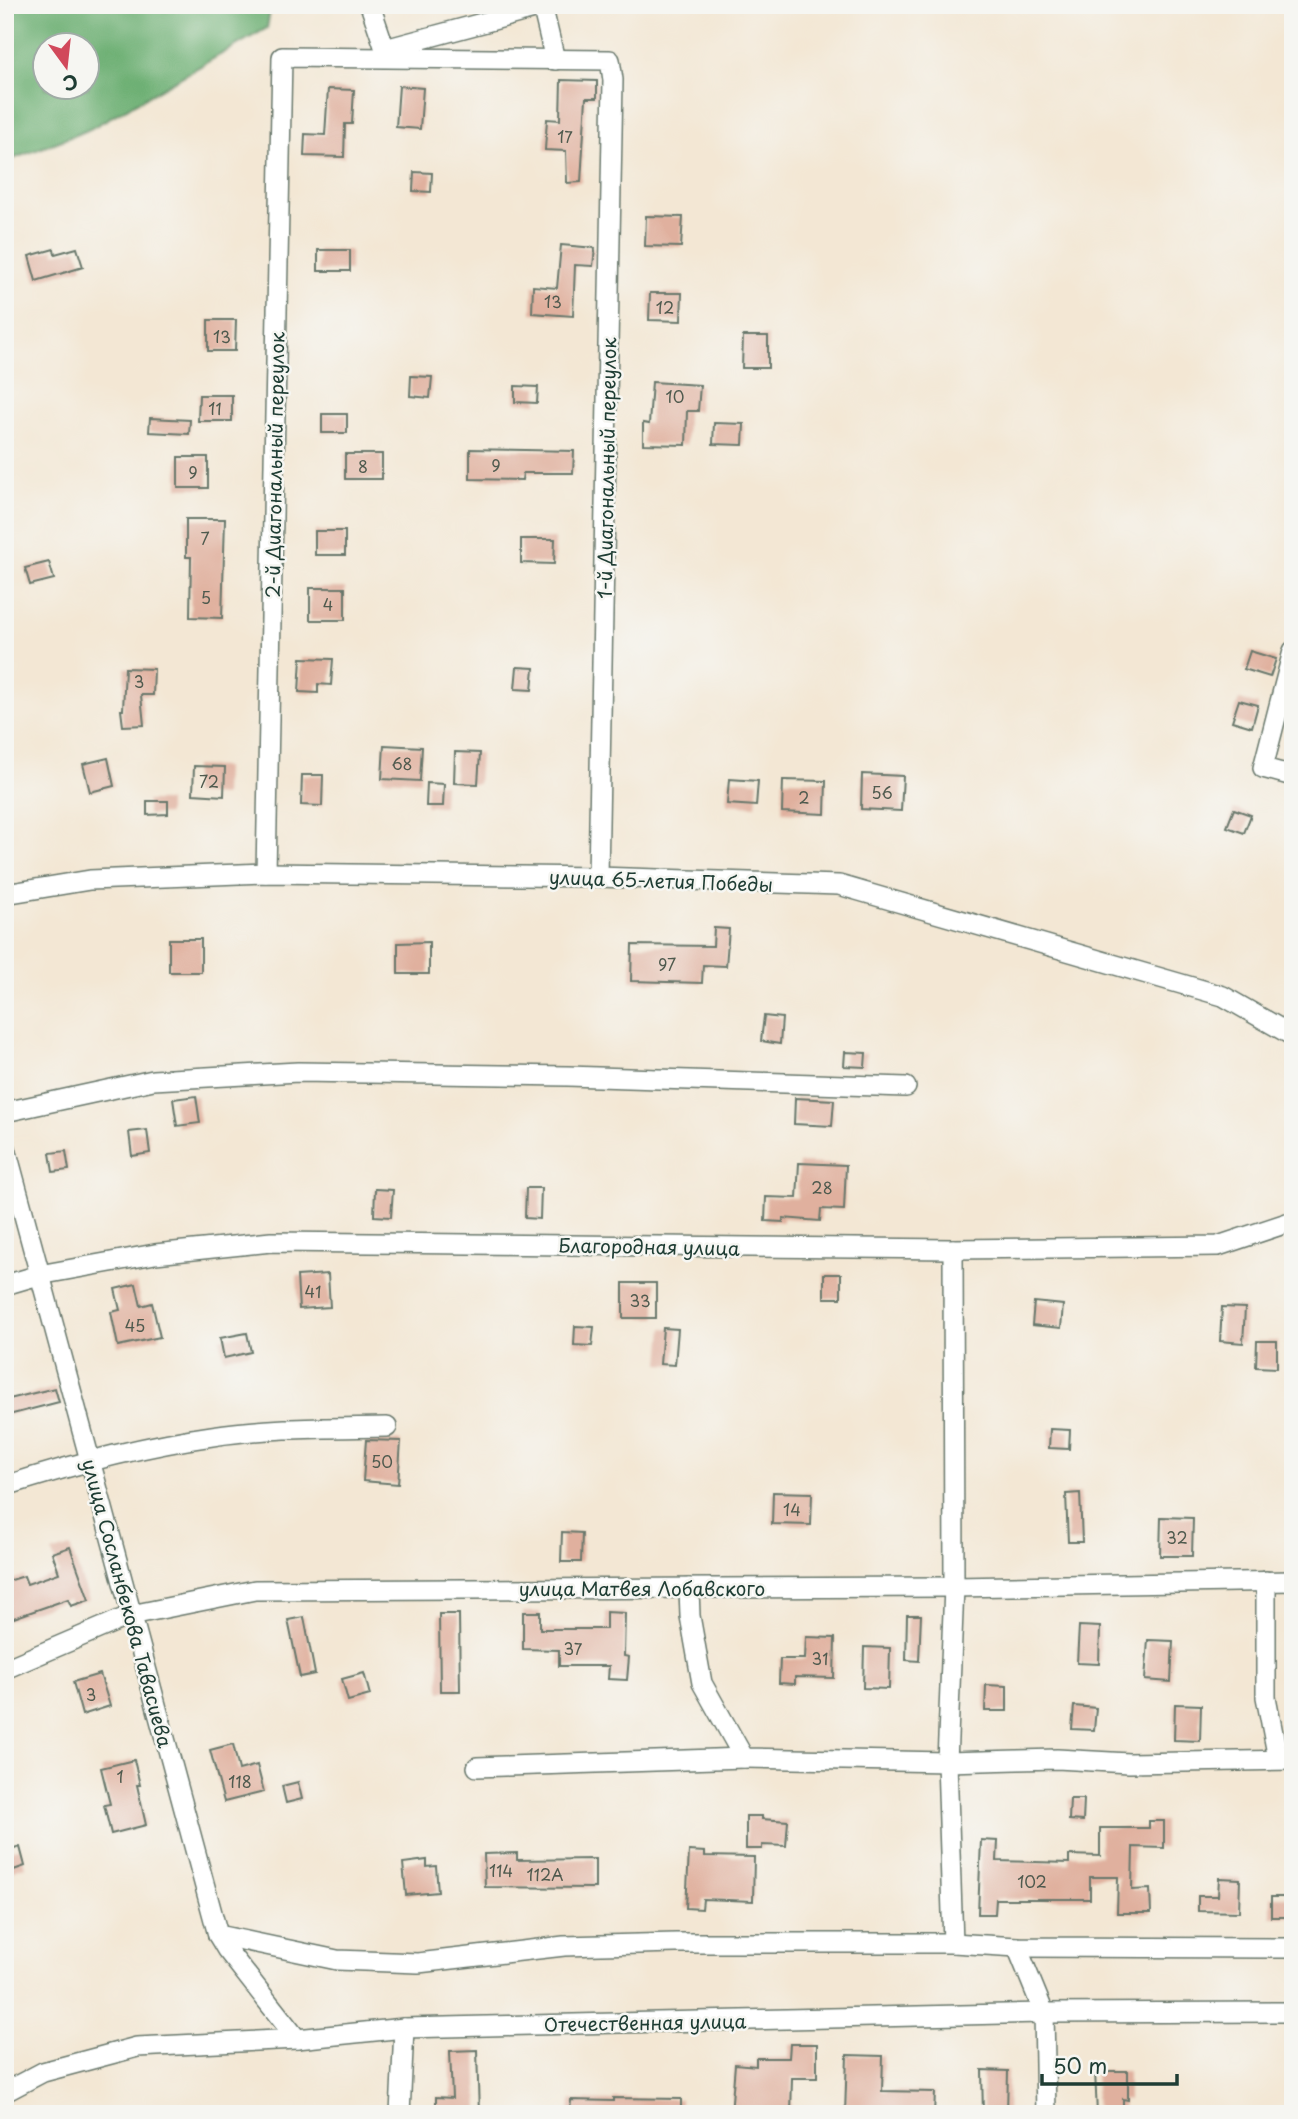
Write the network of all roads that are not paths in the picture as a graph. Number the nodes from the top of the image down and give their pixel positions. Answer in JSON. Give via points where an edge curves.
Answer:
{"nodes":[{"id":1,"x":370,"y":5,"type":"edge"},
{"id":2,"x":545,"y":6,"type":"edge"},
{"id":3,"x":555,"y":60,"type":"junction"},
{"id":4,"x":1293,"y":651,"type":"edge"},
{"id":5,"x":1293,"y":776,"type":"edge"},
{"id":6,"x":266,"y":873,"type":"junction"},
{"id":7,"x":598,"y":877,"type":"junction"},
{"id":8,"x":5,"y":894,"type":"edge"},
{"id":9,"x":1293,"y":1036,"type":"edge"},
{"id":10,"x":906,"y":1087,"type":"dead end"},
{"id":11,"x":5,"y":1112,"type":"edge"},
{"id":12,"x":5,"y":1145,"type":"edge"},
{"id":13,"x":1293,"y":1221,"type":"edge"},
{"id":14,"x":953,"y":1250,"type":"junction"},
{"id":15,"x":39,"y":1275,"type":"junction"},
{"id":16,"x":5,"y":1285,"type":"edge"},
{"id":17,"x":387,"y":1427,"type":"dead end"},
{"id":18,"x":90,"y":1459,"type":"junction"},
{"id":19,"x":5,"y":1486,"type":"edge"},
{"id":20,"x":1266,"y":1581,"type":"junction"},
{"id":21,"x":1293,"y":1581,"type":"edge"},
{"id":22,"x":954,"y":1587,"type":"junction"},
{"id":23,"x":689,"y":1588,"type":"junction"},
{"id":24,"x":131,"y":1615,"type":"junction"},
{"id":25,"x":5,"y":1669,"type":"edge"},
{"id":26,"x":744,"y":1758,"type":"junction"},
{"id":27,"x":1285,"y":1760,"type":"edge"},
{"id":28,"x":947,"y":1762,"type":"junction"},
{"id":29,"x":477,"y":1767,"type":"dead end"},
{"id":30,"x":218,"y":1935,"type":"junction"},
{"id":31,"x":953,"y":1943,"type":"junction"},
{"id":32,"x":1017,"y":1947,"type":"junction"},
{"id":33,"x":1293,"y":1948,"type":"edge"},
{"id":34,"x":1293,"y":2012,"type":"edge"},
{"id":35,"x":1044,"y":2013,"type":"junction"},
{"id":36,"x":404,"y":2028,"type":"junction"},
{"id":37,"x":297,"y":2039,"type":"junction"},
{"id":38,"x":5,"y":2092,"type":"edge"},
{"id":39,"x":400,"y":2114,"type":"edge"},
{"id":40,"x":1046,"y":2114,"type":"edge"}],
"edges":[{"from":1,"to":2,"type":"street","via":[[385,48]]},
{"from":2,"to":3,"type":"street"},
{"from":3,"to":6,"type":"street","name":"2-й Диагональный переулок","via":[[282,57]]},
{"from":3,"to":7,"type":"street","name":"1-й Диагональный переулок","via":[[610,60],[612,94]]},
{"from":4,"to":5,"type":"street","via":[[1263,768]]},
{"from":6,"to":7,"type":"street","name":"улица 65-летия Победы"},
{"from":6,"to":8,"type":"street","name":"улица 65-летия Победы","via":[[90,880]]},
{"from":7,"to":9,"type":"street","name":"улица 65-летия Победы","via":[[839,886],[1223,996]]},
{"from":10,"to":11,"type":"street","via":[[298,1072],[153,1080]]},
{"from":12,"to":15,"type":"street","name":"улица Сосланбекова Тавасиева"},
{"from":13,"to":14,"type":"street","name":"Благородная улица","via":[[1217,1246]]},
{"from":14,"to":15,"type":"street","name":"Благородная улица","via":[[271,1242],[155,1254]]},
{"from":14,"to":22,"type":"street"},
{"from":15,"to":16,"type":"street","name":"Благородная улица"},
{"from":15,"to":18,"type":"street","name":"улица Сосланбекова Тавасиева"},
{"from":17,"to":18,"type":"street","via":[[215,1435]]},
{"from":18,"to":19,"type":"street"},
{"from":18,"to":24,"type":"street","name":"улица Сосланбекова Тавасиева"},
{"from":20,"to":21,"type":"street","name":"улица Матвея Лобавского"},
{"from":20,"to":22,"type":"street","name":"улица Матвея Лобавского"},
{"from":20,"to":27,"type":"street","via":[[1266,1697]]},
{"from":22,"to":23,"type":"street","name":"улица Матвея Лобавского"},
{"from":22,"to":28,"type":"street"},
{"from":23,"to":24,"type":"street","name":"улица Матвея Лобавского","via":[[255,1590]]},
{"from":23,"to":26,"type":"street","via":[[702,1683]]},
{"from":24,"to":25,"type":"street","name":"улица Матвея Лобавского"},
{"from":24,"to":30,"type":"street","name":"улица Сосланбекова Тавасиева"},
{"from":26,"to":28,"type":"street"},
{"from":26,"to":29,"type":"street"},
{"from":27,"to":28,"type":"street"},
{"from":28,"to":31,"type":"street"},
{"from":30,"to":31,"type":"street","via":[[337,1960],[418,1963],[564,1946]]},
{"from":30,"to":37,"type":"street","name":"улица Сосланбекова Тавасиева"},
{"from":31,"to":32,"type":"street"},
{"from":32,"to":33,"type":"street"},
{"from":32,"to":35,"type":"street"},
{"from":34,"to":35,"type":"street","name":"Отечественная улица"},
{"from":35,"to":36,"type":"street","name":"Отечественная улица"},
{"from":35,"to":40,"type":"street"},
{"from":36,"to":37,"type":"street","name":"Отечественная улица"},
{"from":36,"to":39,"type":"street"},
{"from":37,"to":38,"type":"street","name":"Отечественная улица","via":[[137,2048],[43,2072]]}]}
